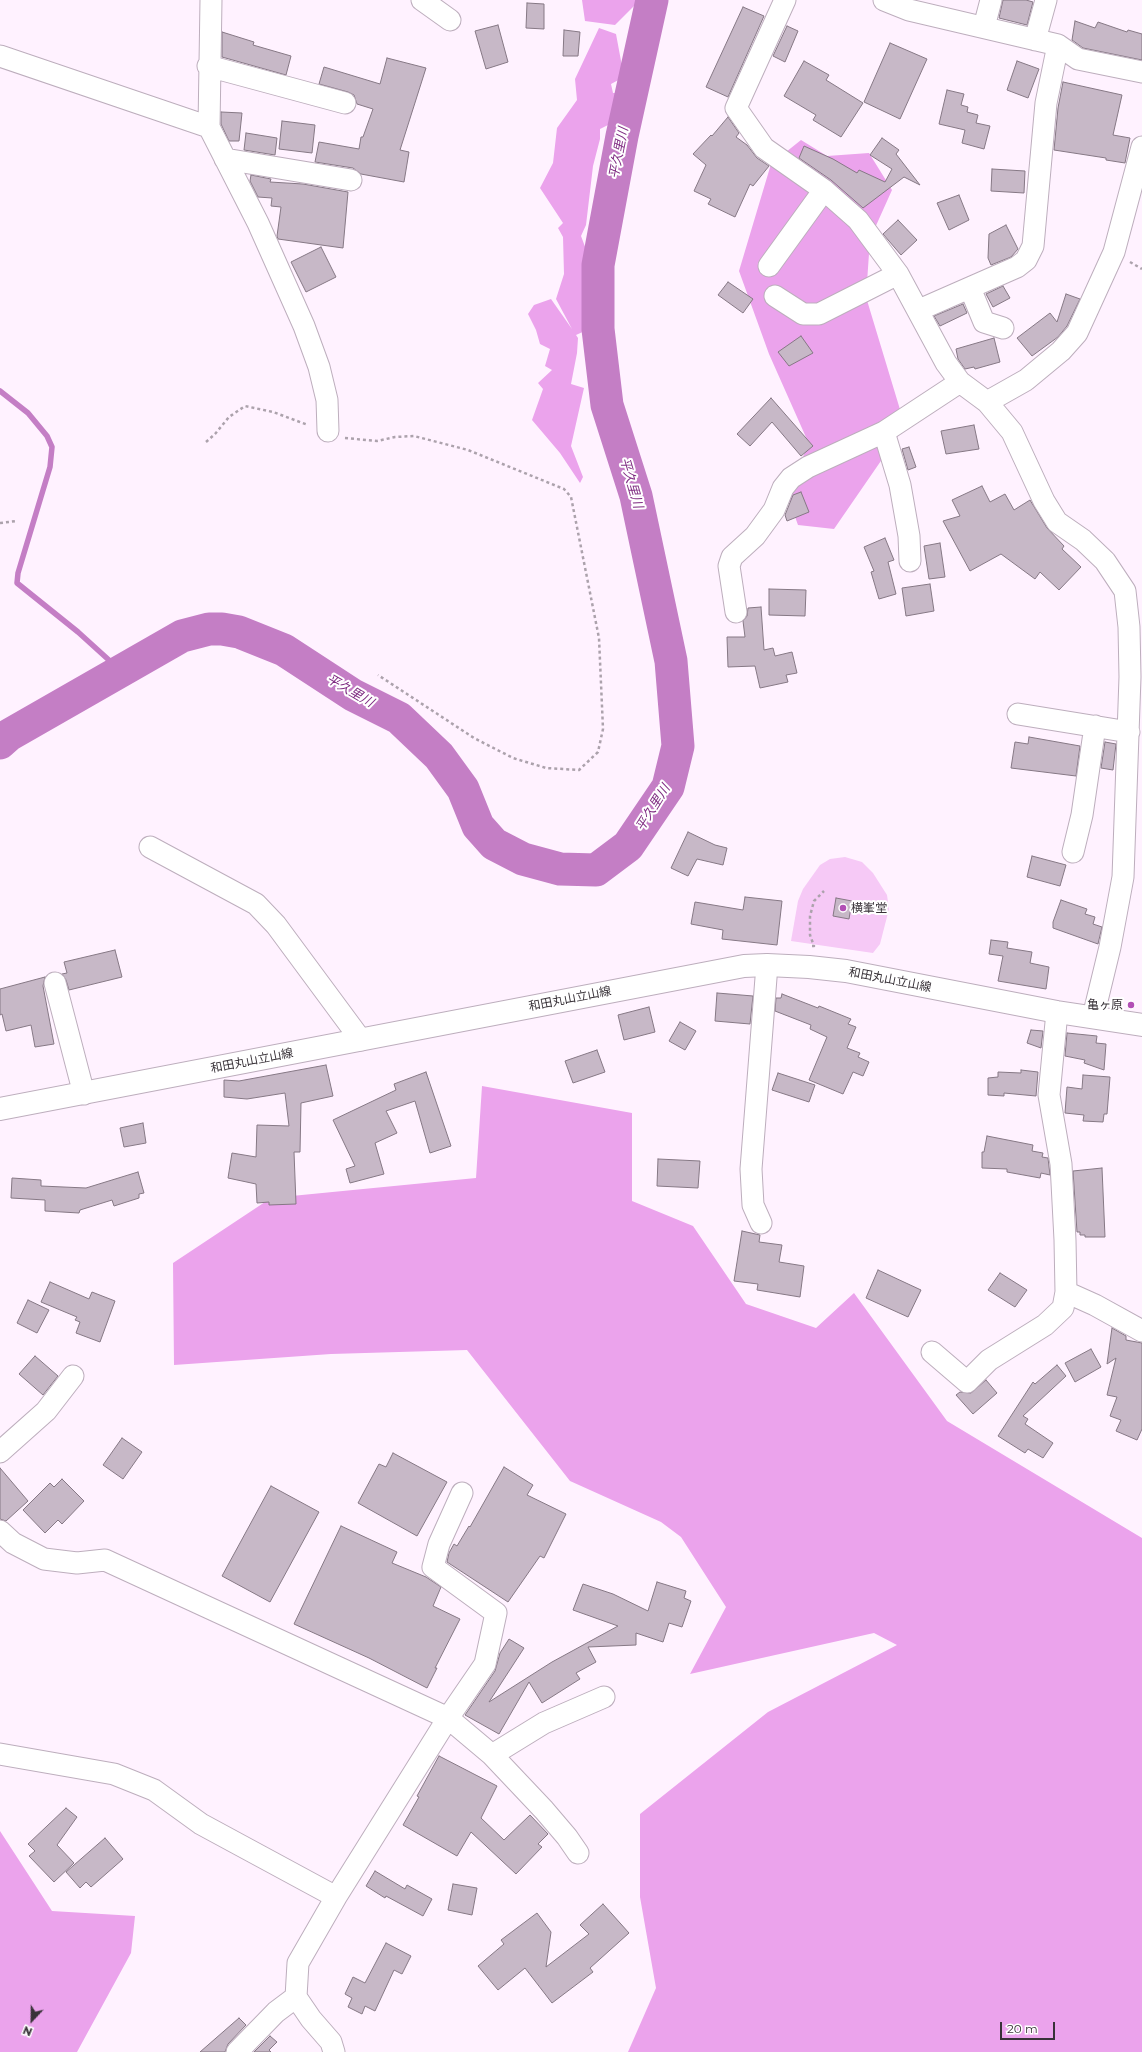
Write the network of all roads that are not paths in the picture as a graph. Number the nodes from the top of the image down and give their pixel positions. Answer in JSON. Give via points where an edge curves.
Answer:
{"nodes":[{"id":1,"x":211,"y":0,"type":"edge"},
{"id":2,"x":422,"y":0,"type":"edge"},
{"id":3,"x":884,"y":0,"type":"edge"},
{"id":4,"x":991,"y":0,"type":"edge"},
{"id":5,"x":1046,"y":0,"type":"edge"},
{"id":6,"x":778,"y":3,"type":"edge"},
{"id":7,"x":912,"y":5,"type":"edge"},
{"id":8,"x":450,"y":20,"type":"dead end"},
{"id":9,"x":984,"y":27,"type":"junction"},
{"id":10,"x":1035,"y":40,"type":"junction"},
{"id":11,"x":1058,"y":45,"type":"junction"},
{"id":12,"x":0,"y":56,"type":"edge"},
{"id":13,"x":208,"y":66,"type":"junction"},
{"id":14,"x":1142,"y":72,"type":"edge"},
{"id":15,"x":345,"y":103,"type":"dead end"},
{"id":16,"x":209,"y":127,"type":"junction"},
{"id":17,"x":1142,"y":147,"type":"edge"},
{"id":18,"x":225,"y":159,"type":"junction"},
{"id":19,"x":350,"y":180,"type":"dead end"},
{"id":20,"x":824,"y":190,"type":"junction"},
{"id":21,"x":769,"y":266,"type":"dead end"},
{"id":22,"x":898,"y":274,"type":"junction"},
{"id":23,"x":970,"y":288,"type":"junction"},
{"id":24,"x":775,"y":296,"type":"dead end"},
{"id":25,"x":918,"y":310,"type":"junction"},
{"id":26,"x":1003,"y":328,"type":"dead end"},
{"id":27,"x":960,"y":382,"type":"junction"},
{"id":28,"x":987,"y":402,"type":"junction"},
{"id":29,"x":328,"y":431,"type":"road end"},
{"id":30,"x":884,"y":432,"type":"junction"},
{"id":31,"x":910,"y":561,"type":"dead end"},
{"id":32,"x":736,"y":612,"type":"dead end"},
{"id":33,"x":1018,"y":714,"type":"dead end"},
{"id":34,"x":1095,"y":726,"type":"junction"},
{"id":35,"x":1129,"y":732,"type":"junction"},
{"id":36,"x":150,"y":847,"type":"dead end"},
{"id":37,"x":1073,"y":852,"type":"dead end"},
{"id":38,"x":767,"y":965,"type":"junction"},
{"id":39,"x":55,"y":983,"type":"dead end"},
{"id":40,"x":1057,"y":1012,"type":"junction"},
{"id":41,"x":1093,"y":1017,"type":"junction"},
{"id":42,"x":1142,"y":1025,"type":"edge"},
{"id":43,"x":361,"y":1040,"type":"junction"},
{"id":44,"x":84,"y":1094,"type":"junction"},
{"id":45,"x":0,"y":1109,"type":"edge"},
{"id":46,"x":761,"y":1223,"type":"dead end"},
{"id":47,"x":1066,"y":1292,"type":"junction"},
{"id":48,"x":1142,"y":1331,"type":"edge"},
{"id":49,"x":932,"y":1352,"type":"dead end"},
{"id":50,"x":73,"y":1376,"type":"dead end"},
{"id":51,"x":0,"y":1452,"type":"edge"},
{"id":52,"x":462,"y":1493,"type":"dead end"},
{"id":53,"x":0,"y":1531,"type":"edge"},
{"id":54,"x":604,"y":1697,"type":"dead end"},
{"id":55,"x":448,"y":1718,"type":"junction"},
{"id":56,"x":0,"y":1754,"type":"edge"},
{"id":57,"x":492,"y":1755,"type":"junction"},
{"id":58,"x":578,"y":1853,"type":"dead end"},
{"id":59,"x":336,"y":1897,"type":"junction"},
{"id":60,"x":296,"y":1997,"type":"junction"},
{"id":61,"x":237,"y":2052,"type":"edge"},
{"id":62,"x":334,"y":2052,"type":"edge"}],
"edges":[{"from":1,"to":13,"type":"street"},
{"from":2,"to":8,"type":"street"},
{"from":3,"to":7,"type":"street"},
{"from":4,"to":9,"type":"street"},
{"from":5,"to":10,"type":"street"},
{"from":6,"to":20,"type":"street","via":[[736,108],[764,148]]},
{"from":7,"to":9,"type":"street"},
{"from":9,"to":10,"type":"street"},
{"from":10,"to":11,"type":"street"},
{"from":11,"to":14,"type":"street","via":[[1078,59]]},
{"from":11,"to":23,"type":"street","via":[[1046,103],[1033,246],[1026,260],[1016,267]]},
{"from":12,"to":16,"type":"street"},
{"from":13,"to":15,"type":"street"},
{"from":13,"to":16,"type":"street"},
{"from":16,"to":18,"type":"street"},
{"from":17,"to":28,"type":"street","via":[[1114,252],[1077,333],[1061,351],[1026,380]]},
{"from":18,"to":19,"type":"street"},
{"from":18,"to":29,"type":"street","via":[[258,222],[307,333],[327,400]]},
{"from":20,"to":21,"type":"street"},
{"from":20,"to":22,"type":"street","via":[[858,220]]},
{"from":22,"to":24,"type":"street","via":[[819,314],[803,314]]},
{"from":22,"to":25,"type":"street"},
{"from":23,"to":25,"type":"street"},
{"from":23,"to":26,"type":"street","via":[[984,322]]},
{"from":25,"to":27,"type":"street","via":[[946,363]]},
{"from":27,"to":28,"type":"street"},
{"from":27,"to":30,"type":"street"},
{"from":28,"to":35,"type":"street","via":[[1012,432],[1044,501],[1057,522],[1083,540],[1105,561],[1125,591],[1129,627]]},
{"from":30,"to":31,"type":"street","via":[[900,485],[909,536]]},
{"from":30,"to":32,"type":"street","via":[[808,467],[791,478],[783,488],[774,510],[755,536],[732,557],[730,566]]},
{"from":33,"to":34,"type":"street"},
{"from":34,"to":35,"type":"street"},
{"from":34,"to":37,"type":"street","via":[[1082,815]]},
{"from":35,"to":41,"type":"street","via":[[1123,877]]},
{"from":36,"to":43,"type":"street","via":[[256,904],[276,925]]},
{"from":38,"to":40,"type":"main road","name":"和田丸山立山線","via":[[846,971]]},
{"from":38,"to":43,"type":"main road","name":"和田丸山立山線","via":[[706,973]]},
{"from":38,"to":46,"type":"street","via":[[752,1169],[754,1205]]},
{"from":39,"to":44,"type":"street"},
{"from":40,"to":41,"type":"main road","name":"和田丸山立山線"},
{"from":40,"to":47,"type":"street","via":[[1049,1095],[1061,1164]]},
{"from":41,"to":42,"type":"main road","name":"和田丸山立山線"},
{"from":43,"to":44,"type":"main road","name":"和田丸山立山線"},
{"from":44,"to":45,"type":"main road","name":"和田丸山立山線"},
{"from":47,"to":48,"type":"street"},
{"from":47,"to":49,"type":"street","via":[[1063,1308],[1046,1326],[988,1360],[967,1382]]},
{"from":50,"to":51,"type":"street","via":[[46,1411]]},
{"from":52,"to":55,"type":"street","via":[[438,1544],[433,1567],[496,1613],[485,1664]]},
{"from":53,"to":55,"type":"street","via":[[13,1543],[44,1559],[77,1563],[105,1560]]},
{"from":54,"to":57,"type":"street","via":[[544,1723]]},
{"from":55,"to":57,"type":"street"},
{"from":55,"to":59,"type":"street"},
{"from":56,"to":59,"type":"street","via":[[114,1774],[154,1790],[201,1824]]},
{"from":57,"to":58,"type":"street","via":[[568,1837]]},
{"from":59,"to":60,"type":"street","via":[[298,1963]]},
{"from":60,"to":61,"type":"street","via":[[276,2012]]},
{"from":60,"to":62,"type":"street","via":[[311,2020],[331,2042]]}]}
